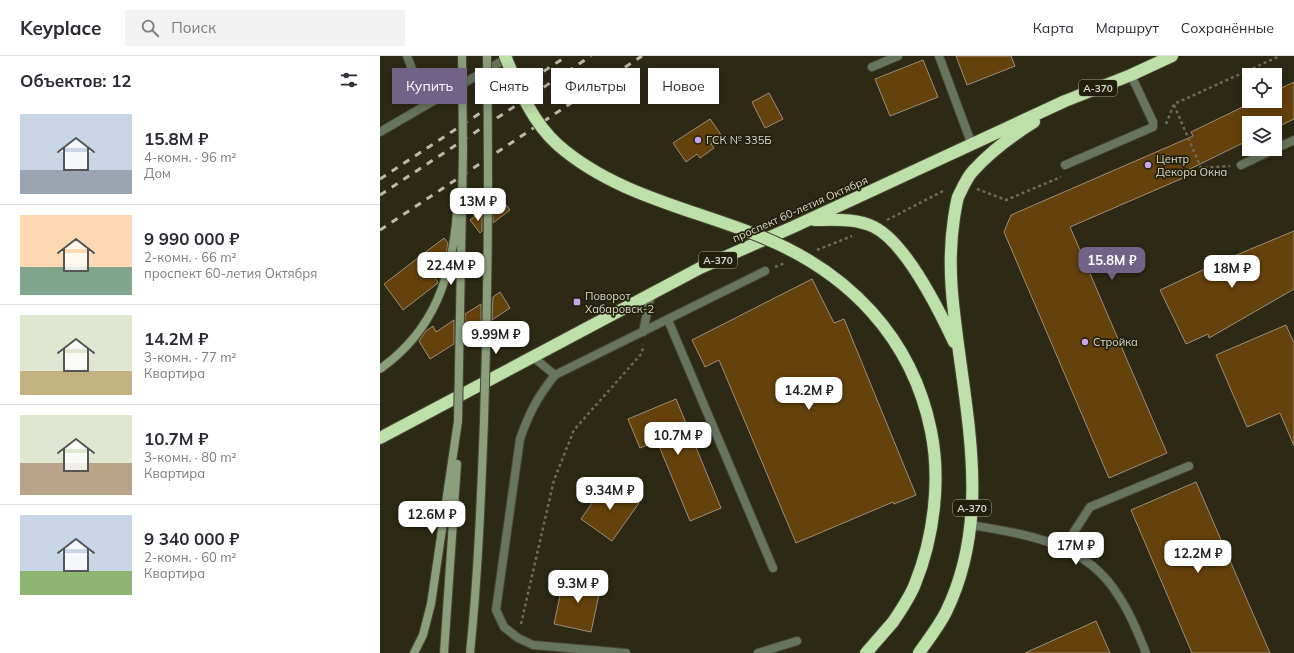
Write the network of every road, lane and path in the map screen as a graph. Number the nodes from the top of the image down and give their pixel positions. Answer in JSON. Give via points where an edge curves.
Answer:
{"nodes":[{"id":1,"x":407,"y":56,"type":"edge"},
{"id":2,"x":462,"y":56,"type":"edge"},
{"id":3,"x":487,"y":56,"type":"edge"},
{"id":4,"x":505,"y":56,"type":"edge"},
{"id":5,"x":510,"y":56,"type":"edge"},
{"id":6,"x":898,"y":56,"type":"edge"},
{"id":7,"x":938,"y":56,"type":"edge"},
{"id":8,"x":1172,"y":56,"type":"edge"},
{"id":9,"x":1280,"y":56,"type":"edge"},
{"id":10,"x":872,"y":67,"type":"dead end"},
{"id":11,"x":1131,"y":75,"type":"junction"},
{"id":12,"x":1065,"y":102,"type":"junction"},
{"id":13,"x":1174,"y":104,"type":"junction"},
{"id":14,"x":426,"y":105,"type":"junction"},
{"id":15,"x":1163,"y":130,"type":"dead end"},
{"id":16,"x":380,"y":132,"type":"edge"},
{"id":17,"x":1294,"y":140,"type":"edge"},
{"id":18,"x":972,"y":145,"type":"junction"},
{"id":19,"x":463,"y":151,"type":"junction"},
{"id":20,"x":1065,"y":165,"type":"dead end"},
{"id":21,"x":1241,"y":165,"type":"joint"},
{"id":22,"x":1065,"y":176,"type":"dead end"},
{"id":23,"x":965,"y":185,"type":"junction"},
{"id":24,"x":793,"y":227,"type":"junction"},
{"id":25,"x":874,"y":227,"type":"junction"},
{"id":26,"x":816,"y":250,"type":"dead end"},
{"id":27,"x":787,"y":262,"type":"dead end"},
{"id":28,"x":765,"y":271,"type":"joint"},
{"id":29,"x":651,"y":294,"type":"junction"},
{"id":30,"x":668,"y":320,"type":"junction"},
{"id":31,"x":643,"y":332,"type":"junction"},
{"id":32,"x":958,"y":352,"type":"junction"},
{"id":33,"x":533,"y":357,"type":"junction"},
{"id":34,"x":380,"y":370,"type":"edge"},
{"id":35,"x":555,"y":375,"type":"junction"},
{"id":36,"x":458,"y":421,"type":"junction"},
{"id":37,"x":380,"y":438,"type":"edge"},
{"id":38,"x":1189,"y":466,"type":"dead end"},
{"id":39,"x":971,"y":525,"type":"junction"},
{"id":40,"x":1064,"y":547,"type":"junction"},
{"id":41,"x":773,"y":568,"type":"dead end"},
{"id":42,"x":518,"y":638,"type":"junction"},
{"id":43,"x":797,"y":641,"type":"dead end"},
{"id":44,"x":414,"y":653,"type":"edge"},
{"id":45,"x":444,"y":653,"type":"edge"},
{"id":46,"x":470,"y":653,"type":"edge"},
{"id":47,"x":626,"y":653,"type":"edge"},
{"id":48,"x":758,"y":653,"type":"edge"},
{"id":49,"x":866,"y":653,"type":"edge"},
{"id":50,"x":920,"y":653,"type":"edge"},
{"id":51,"x":1146,"y":653,"type":"edge"}],
"edges":[{"from":1,"to":14,"type":"street"},
{"from":2,"to":19,"type":"main road","bridge":true},
{"from":3,"to":46,"type":"main road","bridge":true,"via":[[486,346],[481,505]]},
{"from":4,"to":49,"type":"highway","bridge":true,"via":[[517,86],[535,117],[556,143],[580,162],[648,196],[762,237],[804,258],[844,284],[878,318],[905,358],[925,404],[935,454],[934,502],[927,546],[915,585],[893,622]]},
{"from":5,"to":14,"type":"street"},
{"from":6,"to":10,"type":"street"},
{"from":7,"to":18,"type":"street"},
{"from":8,"to":11,"type":"highway","name":"проспект 60-летия Октября","number":"А-370"},
{"from":9,"to":13,"type":"path"},
{"from":11,"to":12,"type":"highway","name":"проспект 60-летия Октября","number":"А-370"},
{"from":11,"to":20,"type":"street","via":[[1153,127]]},
{"from":12,"to":18,"type":"highway","name":"проспект 60-летия Октября","number":"А-370"},
{"from":12,"to":23,"type":"highway","name":"проспект 60-летия Октября","number":"А-370","via":[[997,149],[972,172]]},
{"from":13,"to":15,"type":"path"},
{"from":13,"to":21,"type":"path","via":[[1201,168]]},
{"from":14,"to":16,"type":"street"},
{"from":17,"to":21,"type":"street"},
{"from":18,"to":24,"type":"highway","name":"проспект 60-летия Октября","number":"А-370"},
{"from":19,"to":34,"type":"main road","bridge":true,"via":[[454,246],[447,278],[434,308],[415,336]]},
{"from":19,"to":36,"type":"main road","bridge":true},
{"from":22,"to":23,"type":"path","via":[[1006,200]]},
{"from":23,"to":25,"type":"path","via":[[951,187]]},
{"from":23,"to":32,"type":"highway","name":"проспект 60-летия Октября","number":"А-370","via":[[958,199],[950,243],[951,286]]},
{"from":24,"to":25,"type":"highway","number":"А-370","via":[[812,220],[849,220]]},
{"from":24,"to":29,"type":"highway","name":"проспект 60-летия Октября","number":"А-370","via":[[700,268]]},
{"from":25,"to":26,"type":"path"},
{"from":25,"to":32,"type":"highway","number":"А-370","via":[[888,237],[914,269],[938,308]]},
{"from":27,"to":28,"type":"path"},
{"from":28,"to":30,"type":"street"},
{"from":29,"to":31,"type":"street"},
{"from":29,"to":33,"type":"highway","name":"проспект 60-летия Октября","number":"А-370"},
{"from":30,"to":31,"type":"street"},
{"from":30,"to":41,"type":"street"},
{"from":31,"to":35,"type":"street"},
{"from":31,"to":42,"type":"path","via":[[642,353],[574,430],[554,480]]},
{"from":32,"to":39,"type":"highway","name":"проспект 60-летия Октября","number":"А-370","via":[[968,408],[973,464]]},
{"from":33,"to":35,"type":"street"},
{"from":33,"to":37,"type":"highway","name":"проспект 60-летия Октября","number":"А-370"},
{"from":35,"to":42,"type":"street","via":[[539,396],[520,439],[496,610],[504,627]]},
{"from":36,"to":44,"type":"main road","via":[[431,604],[423,636]]},
{"from":36,"to":45,"type":"main road","via":[[455,504]]},
{"from":38,"to":40,"type":"street","via":[[1090,507]]},
{"from":39,"to":40,"type":"street","via":[[1028,535]]},
{"from":39,"to":50,"type":"highway","name":"проспект 60-летия Октября","number":"А-370","via":[[964,565],[946,613]]},
{"from":40,"to":51,"type":"street","via":[[1100,571],[1118,594],[1132,618]]},
{"from":42,"to":47,"type":"street","via":[[533,645]]},
{"from":43,"to":48,"type":"street"}]}
